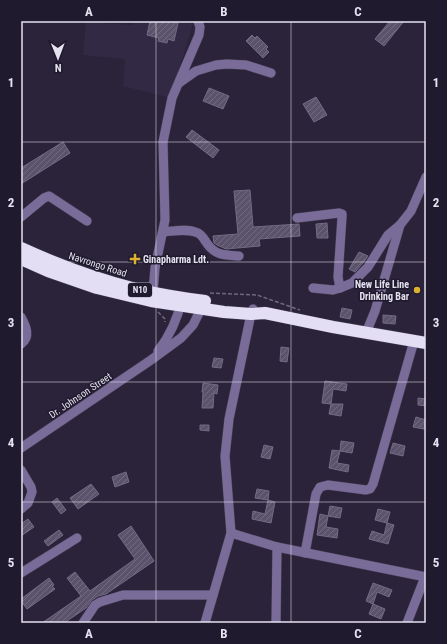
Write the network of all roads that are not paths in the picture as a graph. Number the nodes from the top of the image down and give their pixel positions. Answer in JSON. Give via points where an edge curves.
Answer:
{"nodes":[{"id":1,"x":198,"y":21,"type":"edge"},
{"id":2,"x":271,"y":73,"type":"dead end"},
{"id":3,"x":179,"y":83,"type":"junction"},
{"id":4,"x":426,"y":176,"type":"edge"},
{"id":5,"x":21,"y":217,"type":"edge"},
{"id":6,"x":297,"y":218,"type":"dead end"},
{"id":7,"x":87,"y":221,"type":"dead end"},
{"id":8,"x":400,"y":225,"type":"junction"},
{"id":9,"x":163,"y":232,"type":"junction"},
{"id":10,"x":21,"y":248,"type":"edge"},
{"id":11,"x":239,"y":256,"type":"dead end"},
{"id":12,"x":21,"y":259,"type":"edge"},
{"id":13,"x":313,"y":288,"type":"dead end"},
{"id":14,"x":340,"y":288,"type":"junction"},
{"id":15,"x":153,"y":292,"type":"junction"},
{"id":16,"x":203,"y":301,"type":"junction"},
{"id":17,"x":181,"y":302,"type":"junction"},
{"id":18,"x":256,"y":312,"type":"junction"},
{"id":19,"x":21,"y":317,"type":"edge"},
{"id":20,"x":366,"y":333,"type":"junction"},
{"id":21,"x":414,"y":341,"type":"junction"},
{"id":22,"x":426,"y":343,"type":"edge"},
{"id":23,"x":21,"y":344,"type":"edge"},
{"id":24,"x":151,"y":360,"type":"junction"},
{"id":25,"x":21,"y":448,"type":"edge"},
{"id":26,"x":21,"y":470,"type":"edge"},
{"id":27,"x":21,"y":509,"type":"edge"},
{"id":28,"x":231,"y":533,"type":"junction"},
{"id":29,"x":77,"y":538,"type":"dead end"},
{"id":30,"x":277,"y":547,"type":"junction"},
{"id":31,"x":305,"y":553,"type":"junction"},
{"id":32,"x":21,"y":573,"type":"edge"},
{"id":33,"x":426,"y":577,"type":"edge"},
{"id":34,"x":213,"y":595,"type":"junction"},
{"id":35,"x":83,"y":623,"type":"edge"},
{"id":36,"x":204,"y":623,"type":"edge"},
{"id":37,"x":276,"y":623,"type":"edge"},
{"id":38,"x":407,"y":623,"type":"edge"}],
"edges":[{"from":1,"to":3,"type":"street","via":[[199,35]]},
{"from":2,"to":3,"type":"street","via":[[246,65],[216,65],[196,71]]},
{"from":3,"to":9,"type":"street","via":[[172,98],[163,142]]},
{"from":4,"to":8,"type":"street","via":[[411,211]]},
{"from":5,"to":7,"type":"street","via":[[49,196]]},
{"from":6,"to":14,"type":"street","via":[[342,214],[338,277]]},
{"from":8,"to":14,"type":"street","via":[[388,235],[368,268],[352,283]]},
{"from":8,"to":20,"type":"street"},
{"from":9,"to":11,"type":"street","via":[[198,233],[210,248],[221,255]]},
{"from":9,"to":15,"type":"street"},
{"from":10,"to":15,"type":"highway","name":"Navrongo Road","number":"N10","via":[[78,272]]},
{"from":12,"to":17,"type":"highway","name":"Navrongo Road","number":"N10","via":[[97,288],[151,301]]},
{"from":13,"to":14,"type":"street"},
{"from":15,"to":17,"type":"highway","name":"Navrongo Road","number":"N10"},
{"from":16,"to":17,"type":"highway","name":"Navrongo Road","number":"N10"},
{"from":16,"to":18,"type":"highway","name":"Navrongo Road","number":"N10"},
{"from":16,"to":24,"type":"street","name":"Dr. Johnson Street","via":[[199,314],[188,331]]},
{"from":17,"to":24,"type":"street","name":"Dr. Johnson Street","via":[[166,340]]},
{"from":18,"to":20,"type":"highway","number":"N10"},
{"from":18,"to":28,"type":"street","via":[[229,419],[225,456]]},
{"from":19,"to":23,"type":"street","via":[[27,335]]},
{"from":20,"to":21,"type":"highway","number":"N10"},
{"from":21,"to":22,"type":"highway","number":"N10"},
{"from":21,"to":31,"type":"street","via":[[373,484],[366,490],[328,485],[320,487],[316,494]]},
{"from":24,"to":25,"type":"street","name":"Dr. Johnson Street"},
{"from":26,"to":27,"type":"street","via":[[32,492],[28,503]]},
{"from":28,"to":30,"type":"street"},
{"from":28,"to":34,"type":"street"},
{"from":29,"to":32,"type":"street"},
{"from":30,"to":31,"type":"street"},
{"from":30,"to":37,"type":"street"},
{"from":31,"to":33,"type":"street"},
{"from":33,"to":38,"type":"street"},
{"from":34,"to":35,"type":"street","via":[[123,595],[95,605]]},
{"from":34,"to":36,"type":"street"}]}
